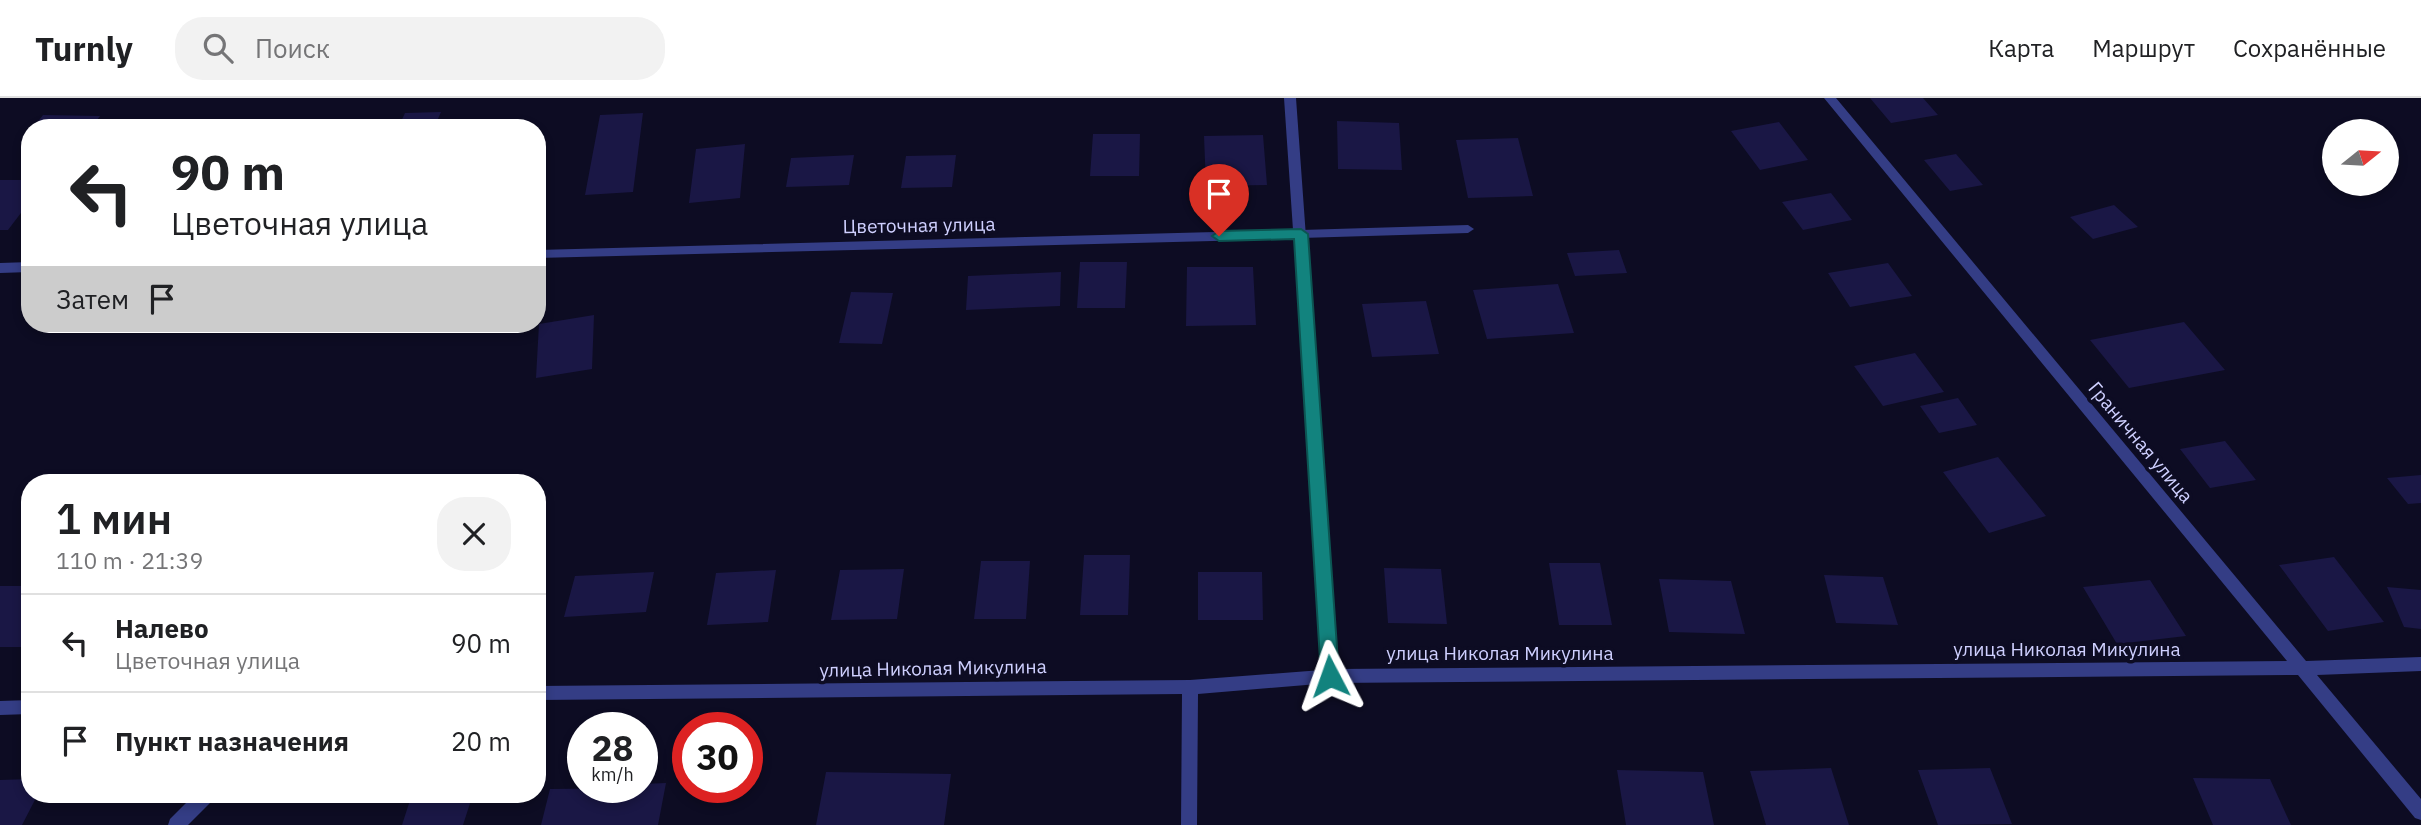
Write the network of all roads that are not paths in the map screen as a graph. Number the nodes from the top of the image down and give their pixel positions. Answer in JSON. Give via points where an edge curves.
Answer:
{"nodes":[{"id":1,"x":1290,"y":98,"type":"edge"},
{"id":2,"x":1830,"y":98,"type":"edge"},
{"id":3,"x":1468,"y":229,"type":"dead end"},
{"id":4,"x":1301,"y":234,"type":"junction"},
{"id":5,"x":546,"y":254,"type":"edge"},
{"id":6,"x":21,"y":267,"type":"edge"},
{"id":7,"x":0,"y":268,"type":"edge"},
{"id":8,"x":2421,"y":664,"type":"edge"},
{"id":9,"x":2304,"y":668,"type":"junction"},
{"id":10,"x":1330,"y":676,"type":"junction"},
{"id":11,"x":1190,"y":687,"type":"junction"},
{"id":12,"x":546,"y":693,"type":"edge"},
{"id":13,"x":21,"y":707,"type":"edge"},
{"id":14,"x":0,"y":708,"type":"edge"},
{"id":15,"x":198,"y":803,"type":"edge"},
{"id":16,"x":2421,"y":811,"type":"edge"},
{"id":17,"x":176,"y":825,"type":"edge"},
{"id":18,"x":1189,"y":825,"type":"edge"}],
"edges":[{"from":1,"to":4,"type":"street"},
{"from":2,"to":9,"type":"street","name":"Граничная улица"},
{"from":3,"to":4,"type":"street","name":"Цветочная улица"},
{"from":4,"to":5,"type":"street","name":"Цветочная улица"},
{"from":4,"to":10,"type":"street"},
{"from":6,"to":7,"type":"street"},
{"from":8,"to":9,"type":"street","name":"улица Николая Микулина"},
{"from":9,"to":10,"type":"street","name":"улица Николая Микулина"},
{"from":9,"to":16,"type":"street","name":"Граничная улица"},
{"from":10,"to":11,"type":"street","name":"улица Николая Микулина"},
{"from":11,"to":12,"type":"street","name":"улица Николая Микулина"},
{"from":11,"to":18,"type":"street"},
{"from":13,"to":14,"type":"street"},
{"from":15,"to":17,"type":"street"}]}
